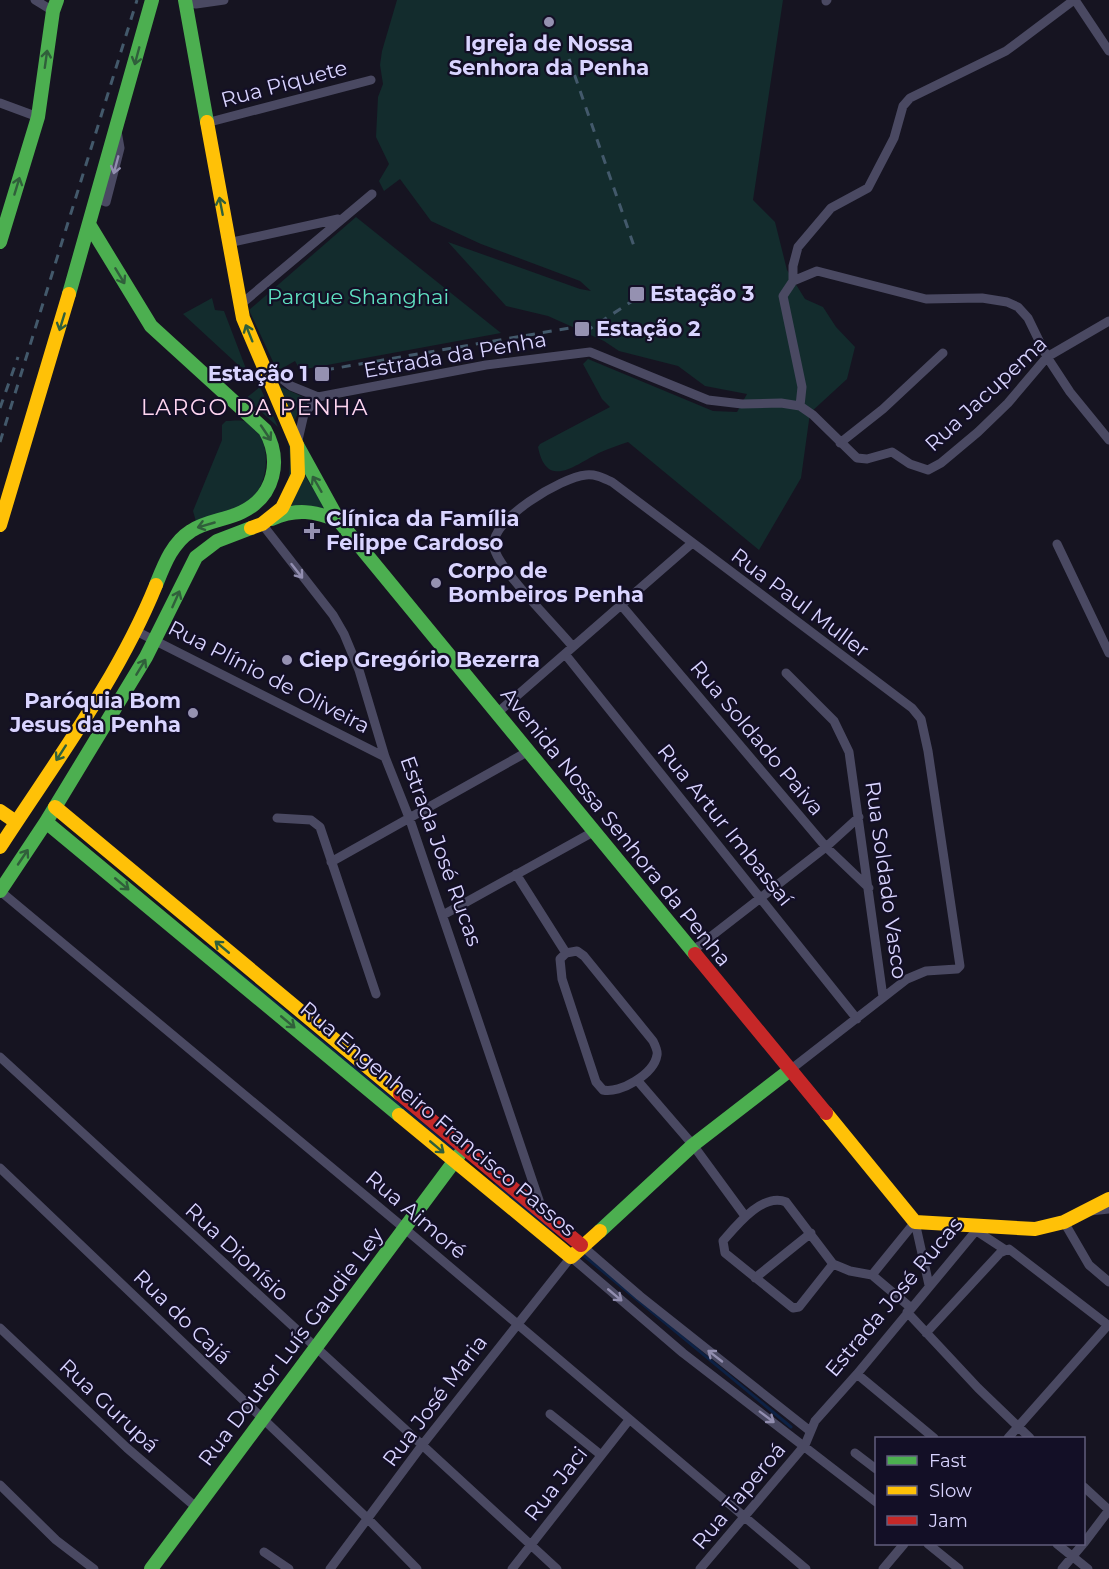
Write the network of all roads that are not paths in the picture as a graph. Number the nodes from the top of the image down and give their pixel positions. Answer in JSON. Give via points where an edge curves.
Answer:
{"nodes":[{"id":1,"x":35,"y":0,"type":"edge"},
{"id":2,"x":152,"y":0,"type":"edge"},
{"id":3,"x":224,"y":0,"type":"edge"},
{"id":4,"x":1075,"y":0,"type":"edge"},
{"id":5,"x":184,"y":1,"type":"edge"},
{"id":6,"x":55,"y":5,"type":"edge"},
{"id":7,"x":1109,"y":51,"type":"edge"},
{"id":8,"x":371,"y":80,"type":"dead end"},
{"id":9,"x":0,"y":103,"type":"edge"},
{"id":10,"x":38,"y":117,"type":"junction"},
{"id":11,"x":206,"y":123,"type":"junction"},
{"id":12,"x":372,"y":194,"type":"dead end"},
{"id":13,"x":340,"y":219,"type":"junction"},
{"id":14,"x":90,"y":226,"type":"junction"},
{"id":15,"x":0,"y":242,"type":"edge"},
{"id":16,"x":228,"y":243,"type":"junction"},
{"id":17,"x":793,"y":281,"type":"junction"},
{"id":18,"x":240,"y":305,"type":"junction"},
{"id":19,"x":1109,"y":321,"type":"edge"},
{"id":20,"x":943,"y":353,"type":"dead end"},
{"id":21,"x":1047,"y":357,"type":"junction"},
{"id":22,"x":260,"y":361,"type":"junction"},
{"id":23,"x":318,"y":397,"type":"junction"},
{"id":24,"x":800,"y":406,"type":"junction"},
{"id":25,"x":1109,"y":440,"type":"edge"},
{"id":26,"x":840,"y":443,"type":"junction"},
{"id":27,"x":297,"y":445,"type":"junction"},
{"id":28,"x":339,"y":521,"type":"junction"},
{"id":29,"x":262,"y":524,"type":"junction"},
{"id":30,"x":0,"y":525,"type":"edge"},
{"id":31,"x":1058,"y":543,"type":"dead end"},
{"id":32,"x":691,"y":544,"type":"junction"},
{"id":33,"x":622,"y":606,"type":"junction"},
{"id":34,"x":136,"y":631,"type":"junction"},
{"id":35,"x":156,"y":640,"type":"junction"},
{"id":36,"x":573,"y":647,"type":"junction"},
{"id":37,"x":1109,"y":652,"type":"edge"},
{"id":38,"x":565,"y":654,"type":"junction"},
{"id":39,"x":786,"y":673,"type":"dead end"},
{"id":40,"x":496,"y":714,"type":"junction"},
{"id":41,"x":527,"y":752,"type":"junction"},
{"id":42,"x":385,"y":757,"type":"junction"},
{"id":43,"x":55,"y":807,"type":"junction"},
{"id":44,"x":0,"y":811,"type":"edge"},
{"id":45,"x":859,"y":817,"type":"junction"},
{"id":46,"x":278,"y":818,"type":"dead end"},
{"id":47,"x":410,"y":820,"type":"junction"},
{"id":48,"x":16,"y":822,"type":"junction"},
{"id":49,"x":46,"y":822,"type":"junction"},
{"id":50,"x":593,"y":832,"type":"junction"},
{"id":51,"x":87,"y":834,"type":"junction"},
{"id":52,"x":0,"y":847,"type":"edge"},
{"id":53,"x":77,"y":847,"type":"junction"},
{"id":54,"x":826,"y":847,"type":"junction"},
{"id":55,"x":331,"y":861,"type":"junction"},
{"id":56,"x":516,"y":874,"type":"junction"},
{"id":57,"x":869,"y":888,"type":"junction"},
{"id":58,"x":0,"y":891,"type":"edge"},
{"id":59,"x":761,"y":898,"type":"junction"},
{"id":60,"x":442,"y":915,"type":"junction"},
{"id":61,"x":691,"y":952,"type":"junction"},
{"id":62,"x":566,"y":953,"type":"junction"},
{"id":63,"x":263,"y":991,"type":"junction"},
{"id":64,"x":376,"y":994,"type":"dead end"},
{"id":65,"x":883,"y":997,"type":"junction"},
{"id":66,"x":857,"y":1019,"type":"junction"},
{"id":67,"x":0,"y":1057,"type":"edge"},
{"id":68,"x":790,"y":1070,"type":"junction"},
{"id":69,"x":638,"y":1080,"type":"junction"},
{"id":70,"x":693,"y":1145,"type":"junction"},
{"id":71,"x":459,"y":1155,"type":"junction"},
{"id":72,"x":0,"y":1167,"type":"edge"},
{"id":73,"x":1109,"y":1199,"type":"edge"},
{"id":74,"x":1109,"y":1209,"type":"edge"},
{"id":75,"x":1088,"y":1211,"type":"junction"},
{"id":76,"x":543,"y":1212,"type":"junction"},
{"id":77,"x":745,"y":1216,"type":"junction"},
{"id":78,"x":915,"y":1222,"type":"junction"},
{"id":79,"x":1064,"y":1222,"type":"junction"},
{"id":80,"x":404,"y":1228,"type":"junction"},
{"id":81,"x":977,"y":1228,"type":"junction"},
{"id":82,"x":811,"y":1233,"type":"junction"},
{"id":83,"x":576,"y":1251,"type":"junction"},
{"id":84,"x":1002,"y":1251,"type":"junction"},
{"id":85,"x":833,"y":1264,"type":"junction"},
{"id":86,"x":872,"y":1275,"type":"junction"},
{"id":87,"x":755,"y":1278,"type":"junction"},
{"id":88,"x":1109,"y":1282,"type":"edge"},
{"id":89,"x":929,"y":1285,"type":"junction"},
{"id":90,"x":908,"y":1310,"type":"junction"},
{"id":91,"x":515,"y":1325,"type":"junction"},
{"id":92,"x":1108,"y":1325,"type":"edge"},
{"id":93,"x":0,"y":1328,"type":"edge"},
{"id":94,"x":926,"y":1333,"type":"junction"},
{"id":95,"x":315,"y":1349,"type":"junction"},
{"id":96,"x":857,"y":1374,"type":"junction"},
{"id":97,"x":550,"y":1414,"type":"dead end"},
{"id":98,"x":262,"y":1419,"type":"junction"},
{"id":99,"x":629,"y":1420,"type":"junction"},
{"id":100,"x":1018,"y":1427,"type":"junction"},
{"id":101,"x":810,"y":1431,"type":"junction"},
{"id":102,"x":933,"y":1437,"type":"edge"},
{"id":103,"x":1009,"y":1437,"type":"edge"},
{"id":104,"x":1029,"y":1437,"type":"edge"},
{"id":105,"x":423,"y":1444,"type":"junction"},
{"id":106,"x":805,"y":1445,"type":"junction"},
{"id":107,"x":855,"y":1453,"type":"dead end"},
{"id":108,"x":601,"y":1455,"type":"junction"},
{"id":109,"x":875,"y":1468,"type":"edge"},
{"id":110,"x":0,"y":1485,"type":"edge"},
{"id":111,"x":1085,"y":1489,"type":"edge"},
{"id":112,"x":875,"y":1501,"type":"edge"},
{"id":113,"x":197,"y":1508,"type":"junction"},
{"id":114,"x":1109,"y":1510,"type":"edge"},
{"id":115,"x":745,"y":1517,"type":"junction"},
{"id":116,"x":369,"y":1520,"type":"junction"},
{"id":117,"x":1085,"y":1540,"type":"edge"},
{"id":118,"x":531,"y":1545,"type":"junction"},
{"id":119,"x":903,"y":1545,"type":"edge"},
{"id":120,"x":929,"y":1545,"type":"edge"},
{"id":121,"x":1058,"y":1545,"type":"edge"},
{"id":122,"x":1081,"y":1545,"type":"edge"},
{"id":123,"x":264,"y":1552,"type":"dead end"},
{"id":124,"x":1073,"y":1556,"type":"junction"},
{"id":125,"x":94,"y":1569,"type":"edge"},
{"id":126,"x":151,"y":1569,"type":"edge"},
{"id":127,"x":289,"y":1569,"type":"edge"},
{"id":128,"x":330,"y":1569,"type":"edge"},
{"id":129,"x":417,"y":1569,"type":"edge"},
{"id":130,"x":512,"y":1569,"type":"edge"},
{"id":131,"x":557,"y":1569,"type":"edge"},
{"id":132,"x":700,"y":1569,"type":"edge"},
{"id":133,"x":806,"y":1569,"type":"edge"},
{"id":134,"x":883,"y":1569,"type":"edge"},
{"id":135,"x":959,"y":1569,"type":"edge"},
{"id":136,"x":1062,"y":1569,"type":"edge"},
{"id":137,"x":1088,"y":1569,"type":"edge"}],
"edges":[{"from":1,"to":6,"type":"street"},
{"from":2,"to":14,"type":"street","one_way":true,"via":[[101,200]]},
{"from":3,"to":5,"type":"street","via":[[196,4]]},
{"from":4,"to":7,"type":"street"},
{"from":4,"to":17,"type":"street","via":[[1006,51],[910,98],[868,188],[831,208],[798,247]]},
{"from":5,"to":11,"type":"street"},
{"from":10,"to":6,"type":"street","one_way":true},
{"from":8,"to":11,"type":"street","name":"Rua Piquete"},
{"from":9,"to":10,"type":"street"},
{"from":15,"to":10,"type":"street","one_way":true},
{"from":16,"to":11,"type":"street","one_way":true},
{"from":12,"to":13,"type":"street"},
{"from":13,"to":16,"type":"street"},
{"from":13,"to":18,"type":"street"},
{"from":14,"to":30,"type":"street","one_way":true},
{"from":14,"to":34,"type":"street","one_way":true,"via":[[151,326],[251,415],[270,438],[275,457],[275,471],[258,501],[222,521],[195,528],[179,541]]},
{"from":16,"to":18,"type":"street"},
{"from":17,"to":21,"type":"street","via":[[810,272],[825,271],[926,299],[982,298],[1007,302],[1028,318]]},
{"from":17,"to":24,"type":"street","via":[[783,296],[802,387]]},
{"from":22,"to":18,"type":"street","one_way":true},
{"from":19,"to":21,"type":"street","name":"Rua Jacupema"},
{"from":20,"to":26,"type":"street"},
{"from":21,"to":25,"type":"street"},
{"from":21,"to":26,"type":"street","name":"Rua Jacupema","via":[[978,432],[941,464],[928,470],[892,452],[861,460]]},
{"from":22,"to":23,"type":"street","via":[[291,386]]},
{"from":22,"to":27,"type":"street"},
{"from":23,"to":24,"type":"street","name":"Estrada da Penha","via":[[486,365],[590,352],[708,400]]},
{"from":23,"to":27,"type":"street","via":[[304,414]]},
{"from":24,"to":26,"type":"street","name":"Rua Jacupema"},
{"from":28,"to":27,"type":"street","one_way":true},
{"from":27,"to":29,"type":"street","via":[[296,483],[282,508]]},
{"from":28,"to":29,"type":"street","name":"Avenida Nossa Senhora da Penha","via":[[305,510],[287,512]]},
{"from":28,"to":40,"type":"street","name":"Avenida Nossa Senhora da Penha"},
{"from":35,"to":29,"type":"street","one_way":true,"via":[[196,557],[217,541]]},
{"from":29,"to":42,"type":"street","name":"Estrada José Rucas","one_way":true,"via":[[344,634]]},
{"from":31,"to":37,"type":"street"},
{"from":32,"to":33,"type":"street"},
{"from":32,"to":36,"type":"street","name":"Rua Paul Muller","via":[[612,482],[594,474],[572,478],[529,502],[496,532],[494,548],[499,561]]},
{"from":32,"to":65,"type":"street","name":"Rua Paul Muller","via":[[912,708],[921,719],[961,964],[957,969],[926,971]]},
{"from":33,"to":36,"type":"street"},
{"from":33,"to":54,"type":"street","name":"Rua Soldado Paiva"},
{"from":34,"to":35,"type":"street","name":"Rua Plínio de Oliveira"},
{"from":34,"to":48,"type":"street","one_way":true},
{"from":35,"to":42,"type":"street","name":"Rua Plínio de Oliveira"},
{"from":43,"to":35,"type":"street","one_way":true},
{"from":36,"to":38,"type":"street"},
{"from":38,"to":40,"type":"street"},
{"from":38,"to":59,"type":"street","name":"Rua Artur Imbassaí"},
{"from":39,"to":45,"type":"street","name":"Rua Soldado Vasco","via":[[841,733],[851,762]]},
{"from":40,"to":41,"type":"street","name":"Avenida Nossa Senhora da Penha"},
{"from":41,"to":47,"type":"street"},
{"from":41,"to":50,"type":"street","name":"Avenida Nossa Senhora da Penha"},
{"from":42,"to":47,"type":"street","name":"Estrada José Rucas"},
{"from":43,"to":49,"type":"street"},
{"from":43,"to":51,"type":"street","name":"Rua Engenheiro Francisco Passos"},
{"from":44,"to":48,"type":"street"},
{"from":45,"to":54,"type":"street"},
{"from":45,"to":57,"type":"street","name":"Rua Soldado Vasco"},
{"from":46,"to":55,"type":"street","via":[[316,823]]},
{"from":47,"to":55,"type":"street"},
{"from":47,"to":60,"type":"street","name":"Estrada José Rucas"},
{"from":48,"to":52,"type":"street"},
{"from":49,"to":53,"type":"street","name":"Rua Engenheiro Francisco Passos"},
{"from":58,"to":49,"type":"street","one_way":true},
{"from":50,"to":56,"type":"street"},
{"from":50,"to":61,"type":"street","name":"Avenida Nossa Senhora da Penha"},
{"from":51,"to":53,"type":"street"},
{"from":63,"to":51,"type":"street","name":"Rua Engenheiro Francisco Passos","one_way":true},
{"from":53,"to":63,"type":"street","name":"Rua Engenheiro Francisco Passos","one_way":true},
{"from":54,"to":57,"type":"street","name":"Rua Soldado Paiva"},
{"from":54,"to":59,"type":"street"},
{"from":55,"to":64,"type":"street"},
{"from":56,"to":60,"type":"street"},
{"from":56,"to":62,"type":"street"},
{"from":57,"to":65,"type":"street","name":"Rua Soldado Vasco"},
{"from":58,"to":80,"type":"street","name":"Rua Aimoré"},
{"from":59,"to":61,"type":"street"},
{"from":59,"to":66,"type":"street","name":"Rua Artur Imbassaí"},
{"from":60,"to":76,"type":"street","name":"Estrada José Rucas"},
{"from":61,"to":68,"type":"street","name":"Avenida Nossa Senhora da Penha"},
{"from":62,"to":69,"type":"street","via":[[577,951],[584,956],[653,1041],[657,1054]]},
{"from":62,"to":69,"type":"street","via":[[560,963],[562,979],[596,1082],[603,1090],[612,1091]]},
{"from":63,"to":71,"type":"street","name":"Rua Engenheiro Francisco Passos"},
{"from":65,"to":66,"type":"street","name":"Rua Soldado Vasco"},
{"from":66,"to":68,"type":"street","name":"Rua Soldado Vasco"},
{"from":67,"to":95,"type":"street","name":"Rua Dionísio"},
{"from":68,"to":70,"type":"street"},
{"from":68,"to":78,"type":"street","name":"Avenida Nossa Senhora da Penha"},
{"from":69,"to":70,"type":"street"},
{"from":70,"to":77,"type":"street"},
{"from":70,"to":83,"type":"street"},
{"from":71,"to":76,"type":"street","name":"Rua Engenheiro Francisco Passos"},
{"from":71,"to":80,"type":"street","name":"Rua Doutor Luís Gaudie Ley"},
{"from":71,"to":83,"type":"street","name":"Rua Engenheiro Francisco Passos"},
{"from":72,"to":98,"type":"street","name":"Rua do Cajá"},
{"from":73,"to":75,"type":"street","name":"Estrada José Rucas"},
{"from":74,"to":75,"type":"street"},
{"from":75,"to":79,"type":"street","name":"Estrada José Rucas"},
{"from":76,"to":83,"type":"street","name":"Rua Engenheiro Francisco Passos"},
{"from":77,"to":82,"type":"street","via":[[771,1200],[781,1200]]},
{"from":77,"to":87,"type":"street","via":[[723,1241],[723,1248]]},
{"from":78,"to":81,"type":"street"},
{"from":78,"to":86,"type":"street"},
{"from":78,"to":89,"type":"street"},
{"from":79,"to":81,"type":"street","name":"Estrada José Rucas","via":[[1035,1229]]},
{"from":79,"to":88,"type":"street","via":[[1089,1264]]},
{"from":80,"to":91,"type":"street","name":"Rua Aimoré"},
{"from":80,"to":95,"type":"street","name":"Rua Doutor Luís Gaudie Ley"},
{"from":81,"to":84,"type":"street"},
{"from":81,"to":89,"type":"street","name":"Estrada José Rucas"},
{"from":82,"to":85,"type":"street"},
{"from":82,"to":87,"type":"street"},
{"from":83,"to":91,"type":"street","name":"Rua José Maria"},
{"from":101,"to":83,"type":"street","name":"Rua Engenheiro Francisco Passos","one_way":true,"via":[[640,1296]]},
{"from":83,"to":106,"type":"street","name":"Rua Engenheiro Francisco Passos","one_way":true,"via":[[683,1353]]},
{"from":84,"to":92,"type":"street","via":[[1015,1251]]},
{"from":84,"to":94,"type":"street"},
{"from":85,"to":86,"type":"street"},
{"from":85,"to":87,"type":"street","via":[[797,1308]]},
{"from":86,"to":90,"type":"street"},
{"from":89,"to":90,"type":"street","name":"Estrada José Rucas"},
{"from":90,"to":94,"type":"street"},
{"from":90,"to":96,"type":"street","name":"Estrada José Rucas"},
{"from":91,"to":99,"type":"street","name":"Rua Aimoré"},
{"from":91,"to":105,"type":"street","name":"Rua José Maria"},
{"from":92,"to":100,"type":"street"},
{"from":93,"to":113,"type":"street","name":"Rua Gurupá"},
{"from":94,"to":100,"type":"street"},
{"from":95,"to":98,"type":"street","name":"Rua Doutor Luís Gaudie Ley"},
{"from":95,"to":105,"type":"street","name":"Rua Dionísio"},
{"from":96,"to":101,"type":"street","name":"Estrada José Rucas"},
{"from":96,"to":102,"type":"street"},
{"from":97,"to":108,"type":"street"},
{"from":98,"to":113,"type":"street","name":"Rua Doutor Luís Gaudie Ley"},
{"from":98,"to":116,"type":"street","name":"Rua do Cajá"},
{"from":99,"to":108,"type":"street","name":"Rua Jaci"},
{"from":99,"to":115,"type":"street","name":"Rua Aimoré"},
{"from":100,"to":103,"type":"street"},
{"from":100,"to":104,"type":"street"},
{"from":101,"to":106,"type":"street","name":"Estrada José Rucas"},
{"from":105,"to":116,"type":"street","name":"Rua José Maria"},
{"from":105,"to":118,"type":"street","name":"Rua Dionísio"},
{"from":106,"to":112,"type":"street","name":"Rua Engenheiro Francisco Passos"},
{"from":106,"to":115,"type":"street","name":"Rua Taperoá"},
{"from":107,"to":109,"type":"street"},
{"from":108,"to":118,"type":"street","name":"Rua Jaci"},
{"from":110,"to":125,"type":"street","via":[[56,1540]]},
{"from":111,"to":114,"type":"street"},
{"from":113,"to":126,"type":"street","name":"Rua Doutor Luís Gaudie Ley"},
{"from":114,"to":117,"type":"street"},
{"from":115,"to":132,"type":"street","name":"Rua Taperoá"},
{"from":115,"to":133,"type":"street","name":"Rua Aimoré"},
{"from":116,"to":128,"type":"street","name":"Rua José Maria"},
{"from":116,"to":129,"type":"street","name":"Rua do Cajá"},
{"from":118,"to":130,"type":"street","name":"Rua Jaci"},
{"from":118,"to":131,"type":"street","name":"Rua Dionísio"},
{"from":119,"to":134,"type":"street"},
{"from":120,"to":135,"type":"street"},
{"from":121,"to":124,"type":"street"},
{"from":122,"to":124,"type":"street"},
{"from":123,"to":127,"type":"street"},
{"from":124,"to":136,"type":"street"},
{"from":124,"to":137,"type":"street"}]}
